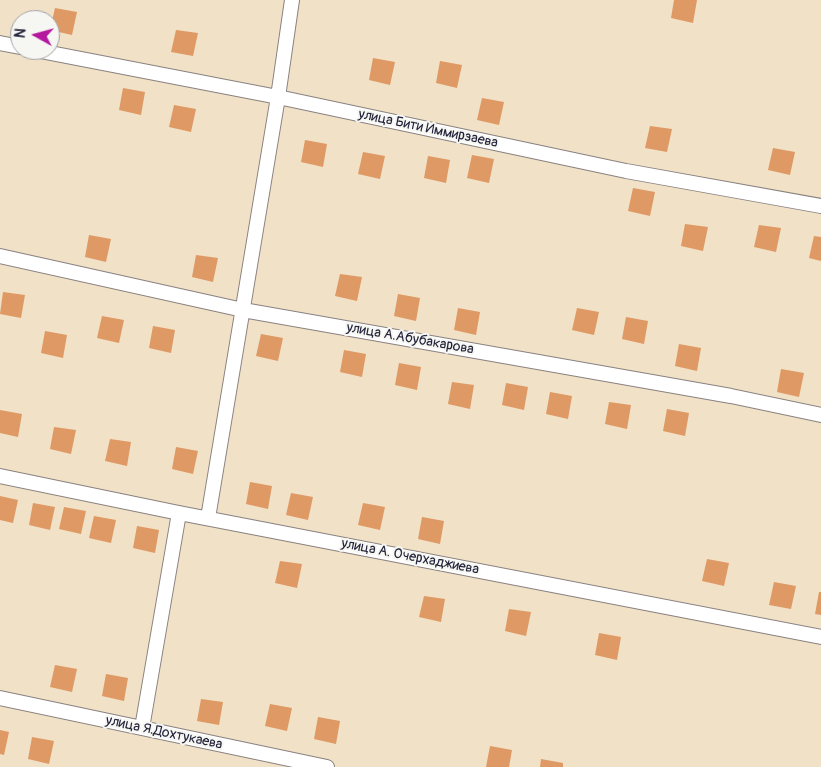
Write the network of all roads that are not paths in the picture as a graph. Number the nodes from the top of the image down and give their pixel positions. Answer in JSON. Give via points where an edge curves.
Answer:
{"nodes":[{"id":1,"x":292,"y":0,"type":"edge"},
{"id":2,"x":60,"y":55,"type":"edge"},
{"id":3,"x":278,"y":97,"type":"junction"},
{"id":4,"x":821,"y":206,"type":"edge"},
{"id":5,"x":0,"y":256,"type":"edge"},
{"id":6,"x":243,"y":310,"type":"junction"},
{"id":7,"x":821,"y":415,"type":"edge"},
{"id":8,"x":0,"y":476,"type":"edge"},
{"id":9,"x":179,"y":513,"type":"junction"},
{"id":10,"x":208,"y":518,"type":"junction"},
{"id":11,"x":821,"y":637,"type":"edge"},
{"id":12,"x":0,"y":698,"type":"edge"},
{"id":13,"x":142,"y":728,"type":"junction"},
{"id":14,"x":327,"y":767,"type":"edge"}],
"edges":[{"from":1,"to":3,"type":"street"},
{"from":2,"to":3,"type":"street","name":"улица Бити Иммирзаева"},
{"from":3,"to":4,"type":"street","name":"улица Бити Иммирзаева","via":[[626,171]]},
{"from":3,"to":6,"type":"street"},
{"from":5,"to":6,"type":"street","name":"улица А.Абубакарова"},
{"from":6,"to":7,"type":"street","name":"улица А.Абубакарова","via":[[731,396]]},
{"from":6,"to":10,"type":"street"},
{"from":8,"to":9,"type":"street","name":"улица А. Очерхаджиева"},
{"from":9,"to":10,"type":"street","name":"улица А. Очерхаджиева"},
{"from":9,"to":13,"type":"street"},
{"from":10,"to":11,"type":"street","name":"улица А. Очерхаджиева"},
{"from":12,"to":13,"type":"street","name":"улица Я.Дохтукаева"},
{"from":13,"to":14,"type":"street","name":"улица Я.Дохтукаева"}]}
